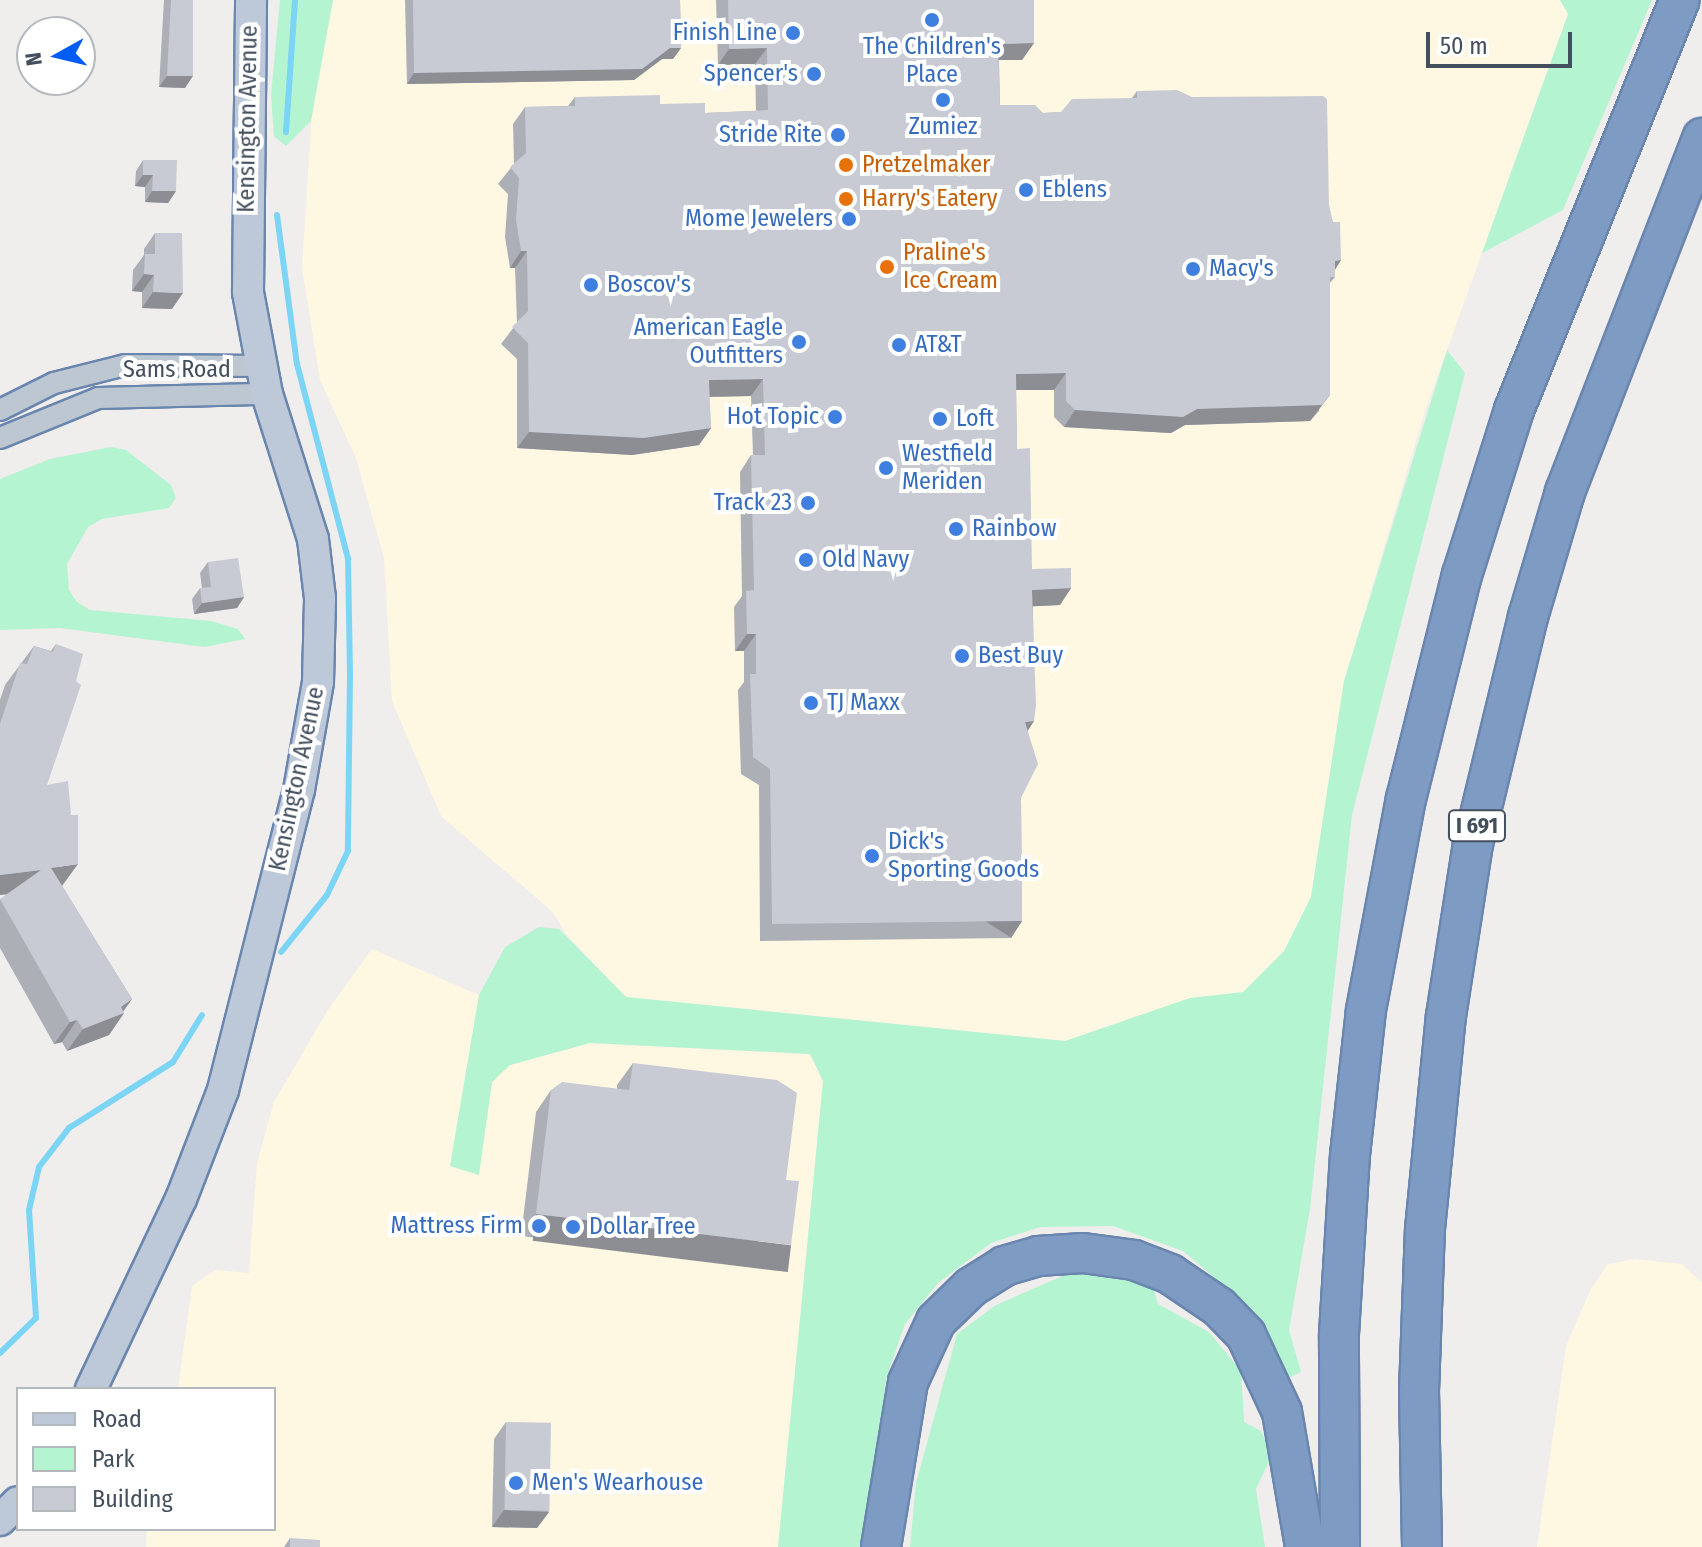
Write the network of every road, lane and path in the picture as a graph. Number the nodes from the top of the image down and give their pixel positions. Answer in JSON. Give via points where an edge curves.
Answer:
{"nodes":[{"id":1,"x":251,"y":0,"type":"edge"},
{"id":2,"x":1680,"y":0,"type":"edge"},
{"id":3,"x":1702,"y":138,"type":"edge"},
{"id":4,"x":264,"y":380,"type":"junction"},
{"id":5,"x":0,"y":410,"type":"edge"},
{"id":6,"x":0,"y":438,"type":"edge"},
{"id":7,"x":92,"y":1387,"type":"edge"},
{"id":8,"x":16,"y":1504,"type":"edge"},
{"id":9,"x":0,"y":1520,"type":"edge"},
{"id":10,"x":881,"y":1547,"type":"edge"},
{"id":11,"x":1305,"y":1547,"type":"edge"},
{"id":12,"x":1340,"y":1547,"type":"edge"},
{"id":13,"x":1422,"y":1547,"type":"edge"}],
"edges":[{"from":1,"to":4,"type":"main road","name":"Kensington Avenue","via":[[245,246]]},
{"from":2,"to":12,"type":"highway","via":[[1514,410],[1462,575],[1406,799],[1366,1010],[1350,1155],[1339,1334]]},
{"from":3,"to":13,"type":"highway","number":"I 691","via":[[1565,492],[1528,617],[1473,844],[1445,1028],[1425,1229],[1419,1370]]},
{"from":4,"to":5,"type":"street","name":"Sams Road","via":[[125,365],[54,383]]},
{"from":4,"to":6,"type":"street","name":"Sams Road","via":[[98,398]]},
{"from":4,"to":7,"type":"main road","name":"Kensington Avenue","via":[[315,552],[322,642],[311,731],[223,1090],[181,1199]]},
{"from":8,"to":9,"type":"main road"},
{"from":10,"to":11,"type":"highway","via":[[908,1382],[936,1321],[971,1287],[1004,1266],[1038,1256],[1083,1253],[1134,1260],[1170,1274],[1219,1307],[1246,1335],[1282,1412]]}]}
